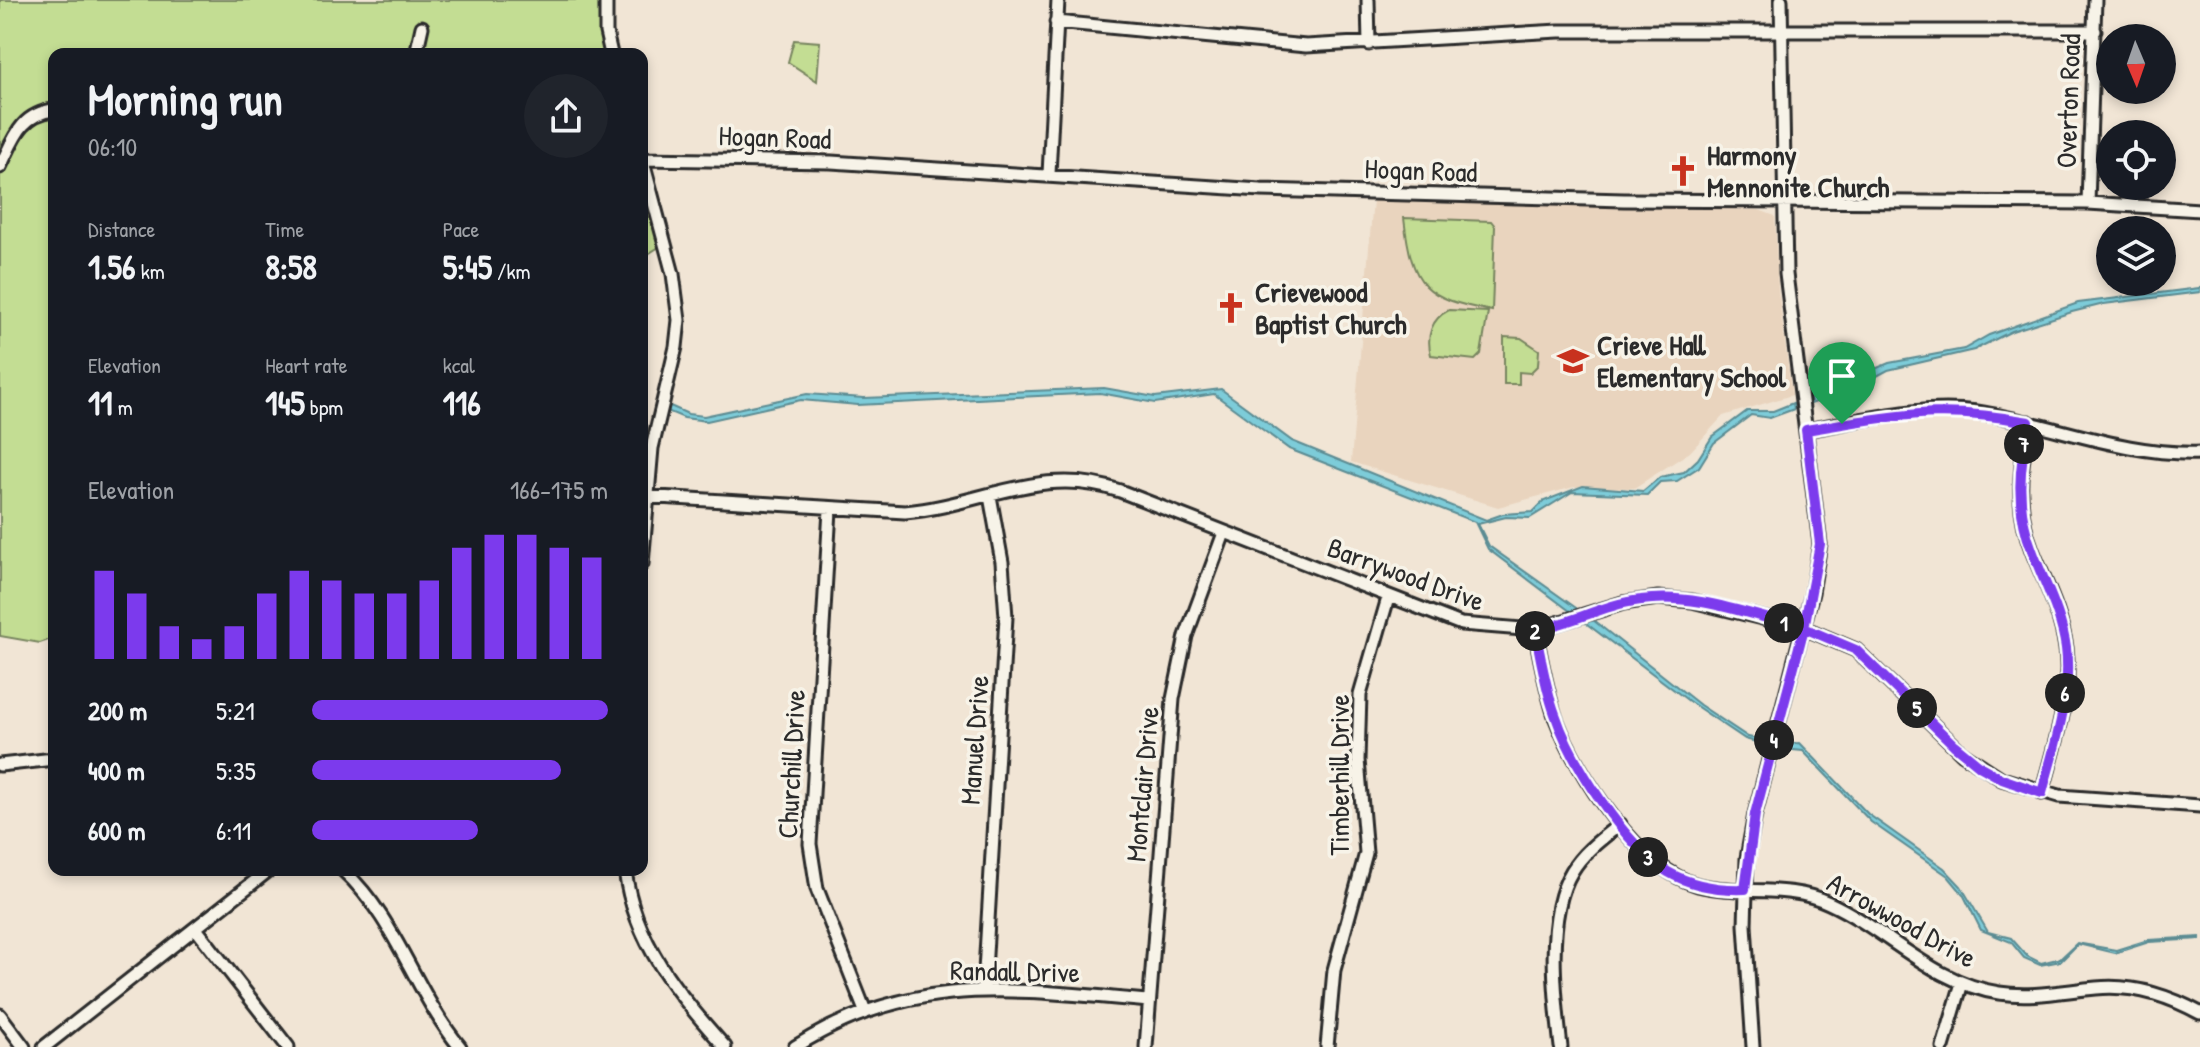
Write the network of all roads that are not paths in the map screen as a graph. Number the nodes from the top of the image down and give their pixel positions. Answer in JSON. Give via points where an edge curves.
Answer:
{"nodes":[{"id":1,"x":606,"y":0,"type":"edge"},
{"id":2,"x":1058,"y":0,"type":"edge"},
{"id":3,"x":1368,"y":0,"type":"edge"},
{"id":4,"x":1781,"y":0,"type":"edge"},
{"id":5,"x":2095,"y":0,"type":"edge"},
{"id":6,"x":1056,"y":22,"type":"junction"},
{"id":7,"x":422,"y":27,"type":"dead end"},
{"id":8,"x":1783,"y":30,"type":"junction"},
{"id":9,"x":2095,"y":31,"type":"junction"},
{"id":10,"x":1369,"y":44,"type":"junction"},
{"id":11,"x":417,"y":48,"type":"edge"},
{"id":12,"x":610,"y":48,"type":"edge"},
{"id":13,"x":48,"y":111,"type":"edge"},
{"id":14,"x":648,"y":159,"type":"edge"},
{"id":15,"x":0,"y":167,"type":"edge"},
{"id":16,"x":1049,"y":174,"type":"junction"},
{"id":17,"x":648,"y":181,"type":"edge"},
{"id":18,"x":1784,"y":202,"type":"junction"},
{"id":19,"x":2088,"y":203,"type":"junction"},
{"id":20,"x":2200,"y":210,"type":"edge"},
{"id":21,"x":2029,"y":422,"type":"junction"},
{"id":22,"x":1806,"y":430,"type":"junction"},
{"id":23,"x":2200,"y":453,"type":"edge"},
{"id":24,"x":648,"y":473,"type":"edge"},
{"id":25,"x":990,"y":496,"type":"junction"},
{"id":26,"x":648,"y":497,"type":"edge"},
{"id":27,"x":830,"y":510,"type":"junction"},
{"id":28,"x":1224,"y":533,"type":"junction"},
{"id":29,"x":1388,"y":598,"type":"junction"},
{"id":30,"x":1804,"y":628,"type":"junction"},
{"id":31,"x":1535,"y":630,"type":"junction"},
{"id":32,"x":48,"y":760,"type":"edge"},
{"id":33,"x":0,"y":765,"type":"edge"},
{"id":34,"x":2042,"y":793,"type":"junction"},
{"id":35,"x":2200,"y":806,"type":"edge"},
{"id":36,"x":1620,"y":824,"type":"junction"},
{"id":37,"x":262,"y":876,"type":"edge"},
{"id":38,"x":348,"y":876,"type":"edge"},
{"id":39,"x":626,"y":876,"type":"edge"},
{"id":40,"x":1745,"y":889,"type":"junction"},
{"id":41,"x":197,"y":930,"type":"junction"},
{"id":42,"x":1962,"y":983,"type":"junction"},
{"id":43,"x":984,"y":988,"type":"junction"},
{"id":44,"x":1148,"y":1001,"type":"junction"},
{"id":45,"x":865,"y":1011,"type":"junction"},
{"id":46,"x":2200,"y":1013,"type":"edge"},
{"id":47,"x":0,"y":1015,"type":"edge"},
{"id":48,"x":24,"y":1047,"type":"edge"},
{"id":49,"x":44,"y":1047,"type":"edge"},
{"id":50,"x":288,"y":1047,"type":"edge"},
{"id":51,"x":460,"y":1047,"type":"edge"},
{"id":52,"x":725,"y":1047,"type":"edge"},
{"id":53,"x":795,"y":1047,"type":"edge"},
{"id":54,"x":1146,"y":1047,"type":"edge"},
{"id":55,"x":1327,"y":1047,"type":"edge"},
{"id":56,"x":1561,"y":1047,"type":"edge"},
{"id":57,"x":1753,"y":1047,"type":"edge"},
{"id":58,"x":1943,"y":1047,"type":"edge"}],
"edges":[{"from":1,"to":12,"type":"street"},
{"from":2,"to":6,"type":"street"},
{"from":3,"to":10,"type":"street"},
{"from":4,"to":8,"type":"street"},
{"from":5,"to":9,"type":"street","name":"Overton Road"},
{"from":6,"to":10,"type":"street","via":[[1279,45]]},
{"from":6,"to":16,"type":"street"},
{"from":7,"to":11,"type":"street"},
{"from":8,"to":9,"type":"street"},
{"from":8,"to":10,"type":"street","via":[[1559,31]]},
{"from":8,"to":18,"type":"street"},
{"from":9,"to":19,"type":"street","name":"Overton Road"},
{"from":13,"to":15,"type":"street","via":[[24,120]]},
{"from":14,"to":16,"type":"street","name":"Hogan Road"},
{"from":16,"to":18,"type":"street","name":"Hogan Road","via":[[1261,190]]},
{"from":17,"to":24,"type":"street","via":[[673,274],[679,320]]},
{"from":18,"to":19,"type":"street","name":"Hogan Road"},
{"from":18,"to":22,"type":"street","via":[[1786,274]]},
{"from":19,"to":20,"type":"street","name":"Hogan Road"},
{"from":21,"to":22,"type":"street","via":[[1969,411],[1935,412]]},
{"from":21,"to":23,"type":"street","via":[[2146,450]]},
{"from":21,"to":34,"type":"street","via":[[2019,485],[2022,517],[2060,618],[2067,657],[2065,698]]},
{"from":22,"to":30,"type":"street","via":[[1820,544]]},
{"from":25,"to":27,"type":"street","name":"Barrywood Drive","via":[[905,512]]},
{"from":25,"to":28,"type":"street","name":"Barrywood Drive","via":[[1039,483],[1079,480]]},
{"from":25,"to":43,"type":"street","name":"Manuel Drive","via":[[1006,617]]},
{"from":26,"to":27,"type":"street","name":"Barrywood Drive"},
{"from":27,"to":45,"type":"street","name":"Churchill Drive","via":[[811,853],[829,925]]},
{"from":28,"to":29,"type":"street","name":"Barrywood Drive"},
{"from":28,"to":44,"type":"street","name":"Montclair Drive","via":[[1177,676]]},
{"from":29,"to":31,"type":"street","name":"Barrywood Drive","via":[[1461,624]]},
{"from":29,"to":55,"type":"street","name":"Timberhill Drive","via":[[1360,695],[1358,760],[1366,857],[1334,970]]},
{"from":30,"to":31,"type":"street","name":"Barrywood Drive","via":[[1681,600],[1641,600]]},
{"from":30,"to":34,"type":"street","name":"Barrywood Drive","via":[[1856,650],[1981,767]]},
{"from":30,"to":40,"type":"street","via":[[1755,814]]},
{"from":31,"to":36,"type":"street","name":"Arrowwood Drive","via":[[1560,728]]},
{"from":32,"to":33,"type":"street"},
{"from":34,"to":35,"type":"street","name":"Barrywood Drive"},
{"from":36,"to":40,"type":"street","name":"Arrowwood Drive","via":[[1670,873],[1702,886]]},
{"from":36,"to":56,"type":"street","via":[[1575,867],[1558,906]]},
{"from":37,"to":41,"type":"street"},
{"from":38,"to":51,"type":"street","via":[[382,915],[427,1001]]},
{"from":39,"to":52,"type":"street","via":[[652,955]]},
{"from":40,"to":42,"type":"street","name":"Arrowwood Drive","via":[[1798,892],[1824,900]]},
{"from":40,"to":57,"type":"street"},
{"from":41,"to":49,"type":"street"},
{"from":41,"to":50,"type":"street"},
{"from":42,"to":46,"type":"street","name":"Arrowwood Drive","via":[[2021,995],[2133,989]]},
{"from":42,"to":58,"type":"street"},
{"from":43,"to":44,"type":"street","name":"Randall Drive"},
{"from":43,"to":45,"type":"street","name":"Randall Drive","via":[[923,995]]},
{"from":44,"to":54,"type":"street","name":"Montclair Drive"},
{"from":45,"to":53,"type":"street","name":"Randall Drive"},
{"from":47,"to":48,"type":"street"}]}
